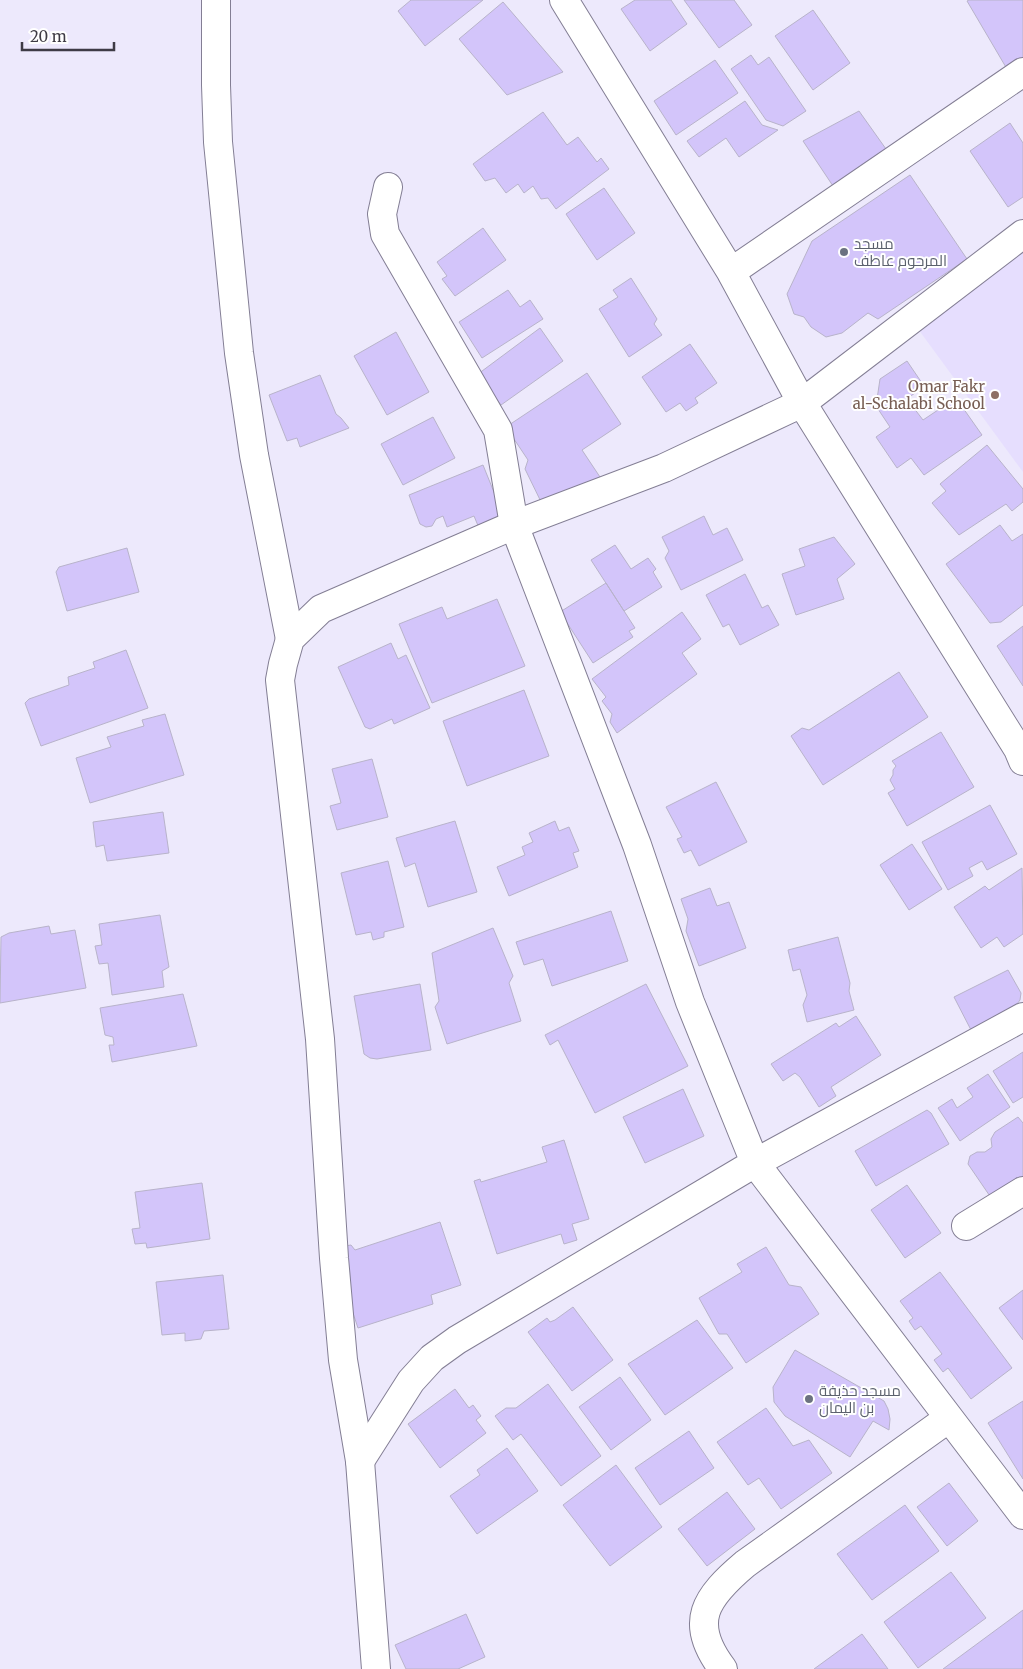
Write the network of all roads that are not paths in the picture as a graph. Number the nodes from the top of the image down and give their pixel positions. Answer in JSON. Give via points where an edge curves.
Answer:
{"nodes":[{"id":1,"x":216,"y":0,"type":"edge"},
{"id":2,"x":564,"y":0,"type":"edge"},
{"id":3,"x":1023,"y":72,"type":"edge"},
{"id":4,"x":388,"y":187,"type":"dead end"},
{"id":5,"x":1023,"y":234,"type":"edge"},
{"id":6,"x":731,"y":272,"type":"junction"},
{"id":7,"x":802,"y":403,"type":"junction"},
{"id":8,"x":514,"y":525,"type":"junction"},
{"id":9,"x":290,"y":638,"type":"junction"},
{"id":10,"x":1021,"y":752,"type":"edge"},
{"id":11,"x":1023,"y":1017,"type":"edge"},
{"id":12,"x":755,"y":1163,"type":"junction"},
{"id":13,"x":1023,"y":1191,"type":"edge"},
{"id":14,"x":966,"y":1226,"type":"dead end"},
{"id":15,"x":949,"y":1418,"type":"junction"},
{"id":16,"x":360,"y":1461,"type":"junction"},
{"id":17,"x":1023,"y":1515,"type":"edge"},
{"id":18,"x":376,"y":1669,"type":"edge"},
{"id":19,"x":723,"y":1669,"type":"edge"}],
"edges":[{"from":1,"to":9,"type":"street","via":[[218,142],[239,353],[254,455]]},
{"from":2,"to":6,"type":"street"},
{"from":3,"to":6,"type":"street"},
{"from":4,"to":8,"type":"street","via":[[382,214],[385,234],[498,430]]},
{"from":5,"to":7,"type":"street"},
{"from":6,"to":7,"type":"street"},
{"from":7,"to":8,"type":"street","via":[[664,468]]},
{"from":7,"to":10,"type":"street"},
{"from":8,"to":9,"type":"street","via":[[321,609]]},
{"from":8,"to":12,"type":"street","via":[[637,845],[690,1002]]},
{"from":9,"to":16,"type":"street","via":[[280,680],[320,1039],[343,1360]]},
{"from":11,"to":12,"type":"street"},
{"from":12,"to":15,"type":"street"},
{"from":12,"to":16,"type":"street","via":[[432,1358],[411,1381]]},
{"from":13,"to":14,"type":"street"},
{"from":15,"to":17,"type":"street"},
{"from":15,"to":19,"type":"street","via":[[725,1581],[705,1611],[707,1640]]},
{"from":16,"to":18,"type":"street"}]}
